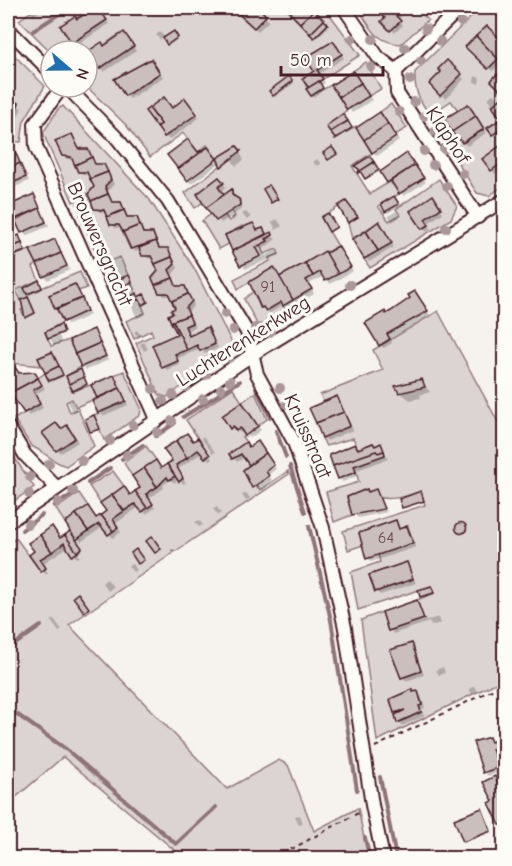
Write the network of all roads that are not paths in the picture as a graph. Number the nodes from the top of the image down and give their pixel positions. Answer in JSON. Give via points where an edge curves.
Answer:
{"nodes":[{"id":1,"x":344,"y":8,"type":"edge"},
{"id":2,"x":460,"y":8,"type":"edge"},
{"id":3,"x":8,"y":29,"type":"edge"},
{"id":4,"x":39,"y":60,"type":"edge"},
{"id":5,"x":396,"y":71,"type":"junction"},
{"id":6,"x":53,"y":99,"type":"edge"},
{"id":7,"x":79,"y":99,"type":"edge"},
{"id":8,"x":504,"y":200,"type":"edge"},
{"id":9,"x":478,"y":217,"type":"junction"},
{"id":10,"x":253,"y":354,"type":"junction"},
{"id":11,"x":157,"y":419,"type":"junction"},
{"id":12,"x":8,"y":427,"type":"edge"},
{"id":13,"x":57,"y":488,"type":"junction"},
{"id":14,"x":8,"y":522,"type":"edge"},
{"id":15,"x":384,"y":858,"type":"edge"}],
"edges":[{"from":1,"to":5,"type":"street","via":[[378,57]]},
{"from":2,"to":5,"type":"street"},
{"from":3,"to":4,"type":"street"},
{"from":5,"to":9,"type":"street","name":"Klaphof","via":[[397,93]]},
{"from":6,"to":11,"type":"street","name":"Brouwersgracht","via":[[35,124],[36,147]]},
{"from":7,"to":10,"type":"street","name":"Kruisstraat","via":[[116,137],[168,201],[247,332]]},
{"from":8,"to":9,"type":"street","name":"Luchterenkerkweg"},
{"from":9,"to":10,"type":"street","name":"Luchterenkerkweg"},
{"from":10,"to":11,"type":"street","name":"Luchterenkerkweg"},
{"from":10,"to":15,"type":"street","name":"Kruisstraat","via":[[257,374],[294,442],[323,528],[345,628]]},
{"from":11,"to":13,"type":"street","name":"Luchterenkerkweg"},
{"from":12,"to":13,"type":"street","via":[[25,455]]},
{"from":13,"to":14,"type":"street","name":"Luchterenkerkweg"}]}
